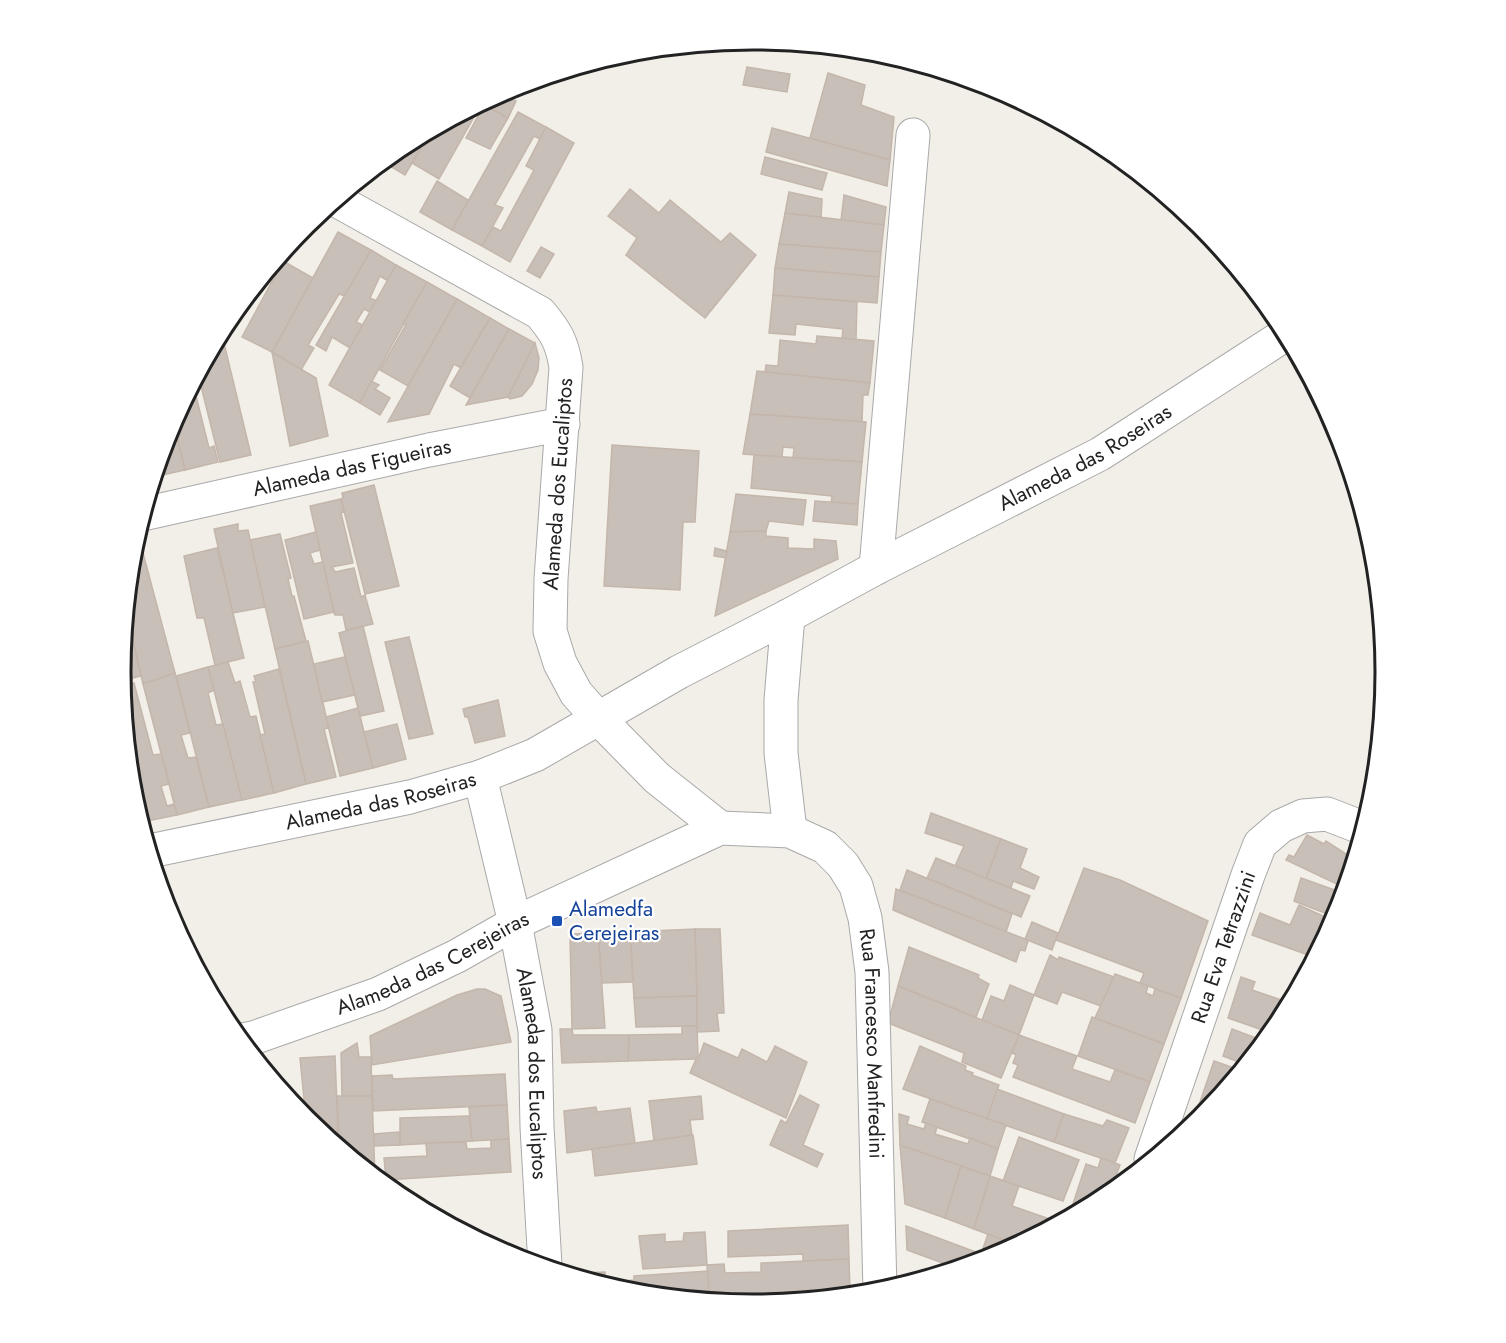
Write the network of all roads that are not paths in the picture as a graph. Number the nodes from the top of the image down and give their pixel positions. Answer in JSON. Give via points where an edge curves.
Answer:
{"nodes":[{"id":1,"x":913,"y":135,"type":"dead end"},
{"id":2,"x":343,"y":204,"type":"edge"},
{"id":3,"x":1278,"y":339,"type":"edge"},
{"id":4,"x":563,"y":424,"type":"junction"},
{"id":5,"x":152,"y":512,"type":"edge"},
{"id":6,"x":876,"y":567,"type":"junction"},
{"id":7,"x":788,"y":616,"type":"junction"},
{"id":8,"x":598,"y":718,"type":"junction"},
{"id":9,"x":480,"y":777,"type":"junction"},
{"id":10,"x":1356,"y":825,"type":"edge"},
{"id":11,"x":720,"y":828,"type":"junction"},
{"id":12,"x":790,"y":831,"type":"junction"},
{"id":13,"x":157,"y":849,"type":"edge"},
{"id":14,"x":515,"y":923,"type":"junction"},
{"id":15,"x":252,"y":1038,"type":"edge"},
{"id":16,"x":1156,"y":1145,"type":"edge"},
{"id":17,"x":544,"y":1257,"type":"edge"},
{"id":18,"x":880,"y":1281,"type":"edge"}],
"edges":[{"from":1,"to":6,"type":"street"},
{"from":2,"to":4,"type":"street","name":"Alameda dos Eucaliptos","via":[[540,313],[562,345],[566,367]]},
{"from":3,"to":6,"type":"street","name":"Alameda das Roseiras","via":[[1100,454]]},
{"from":4,"to":5,"type":"street","name":"Alameda das Figueiras"},
{"from":4,"to":8,"type":"street","name":"Alameda dos Eucaliptos","via":[[550,631],[560,663],[576,693]]},
{"from":6,"to":7,"type":"street","name":"Alameda das Roseiras"},
{"from":7,"to":8,"type":"street","name":"Alameda das Roseiras"},
{"from":7,"to":12,"type":"street","via":[[781,753]]},
{"from":8,"to":9,"type":"street","name":"Alameda das Roseiras","via":[[535,755]]},
{"from":8,"to":11,"type":"street","name":"Alameda dos Eucaliptos","via":[[657,778]]},
{"from":9,"to":13,"type":"street","name":"Alameda das Roseiras","via":[[399,799]]},
{"from":9,"to":14,"type":"street","name":"Alameda dos Eucaliptos"},
{"from":10,"to":16,"type":"street","name":"Rua Eva Tetrazzini","via":[[1327,814],[1303,816],[1281,826],[1260,844]]},
{"from":11,"to":12,"type":"street","name":"Alameda das Cerejeiras"},
{"from":11,"to":14,"type":"street","name":"Alameda das Cerejeiras"},
{"from":12,"to":18,"type":"street","name":"Rua Francesco Manfredini","via":[[825,847],[843,864],[856,886],[865,918],[872,972]]},
{"from":14,"to":15,"type":"street","name":"Alameda das Cerejeiras","via":[[378,994]]},
{"from":14,"to":17,"type":"street","name":"Alameda dos Eucaliptos","via":[[535,1030]]}]}
